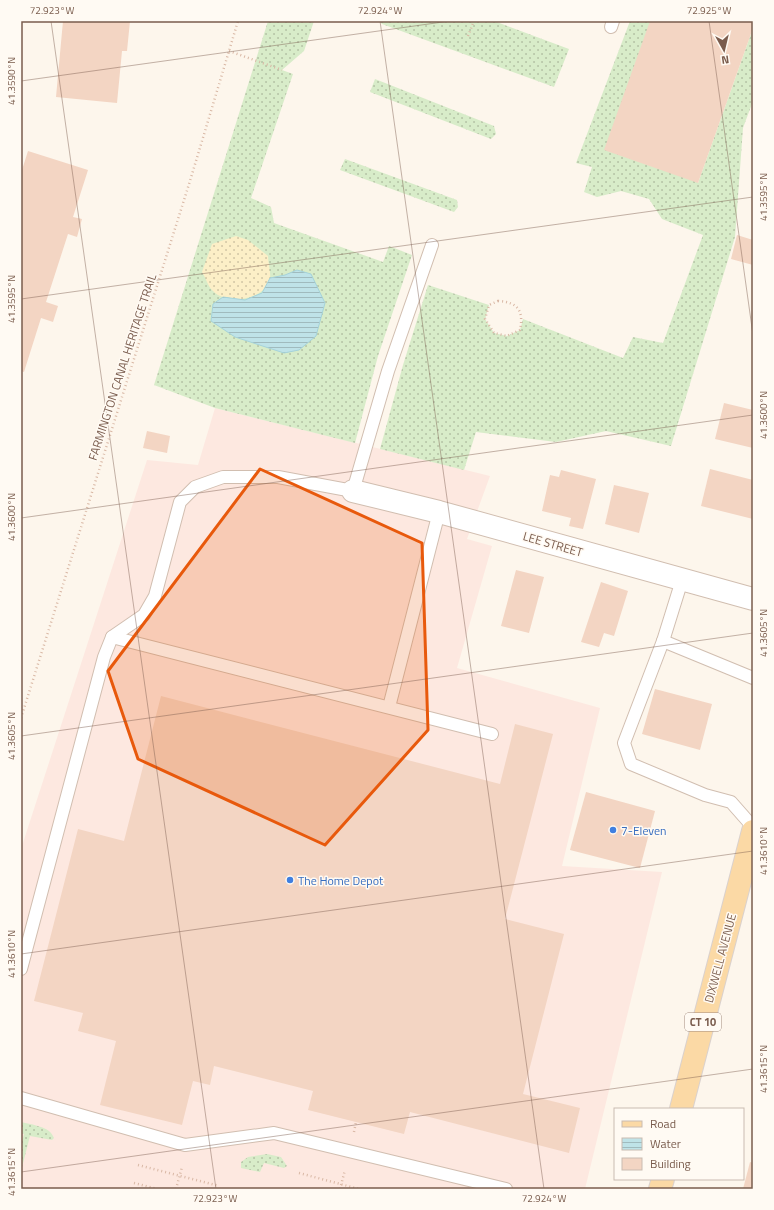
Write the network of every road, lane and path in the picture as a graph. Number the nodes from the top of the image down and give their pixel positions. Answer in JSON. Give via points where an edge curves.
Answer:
{"nodes":[{"id":1,"x":238,"y":21,"type":"edge"},
{"id":2,"x":474,"y":21,"type":"edge"},
{"id":3,"x":468,"y":36,"type":"dead end"},
{"id":4,"x":229,"y":51,"type":"junction"},
{"id":5,"x":282,"y":70,"type":"dead end"},
{"id":6,"x":432,"y":245,"type":"dead end"},
{"id":7,"x":523,"y":319,"type":"joint"},
{"id":8,"x":353,"y":491,"type":"junction"},
{"id":9,"x":439,"y":512,"type":"junction"},
{"id":10,"x":682,"y":580,"type":"junction"},
{"id":11,"x":753,"y":599,"type":"edge"},
{"id":12,"x":112,"y":637,"type":"junction"},
{"id":13,"x":663,"y":641,"type":"junction"},
{"id":14,"x":753,"y":678,"type":"edge"},
{"id":15,"x":389,"y":708,"type":"junction"},
{"id":16,"x":21,"y":718,"type":"edge"},
{"id":17,"x":492,"y":734,"type":"dead end"},
{"id":18,"x":753,"y":827,"type":"edge"},
{"id":19,"x":753,"y":831,"type":"edge"},
{"id":20,"x":21,"y":969,"type":"edge"},
{"id":21,"x":21,"y":1098,"type":"edge"},
{"id":22,"x":680,"y":1108,"type":"edge"},
{"id":23,"x":138,"y":1165,"type":"dead end"},
{"id":24,"x":182,"y":1167,"type":"dead end"},
{"id":25,"x":298,"y":1173,"type":"dead end"},
{"id":26,"x":179,"y":1176,"type":"junction"},
{"id":27,"x":134,"y":1183,"type":"dead end"},
{"id":28,"x":219,"y":1186,"type":"dead end"},
{"id":29,"x":157,"y":1189,"type":"edge"},
{"id":30,"x":176,"y":1189,"type":"edge"},
{"id":31,"x":359,"y":1189,"type":"edge"},
{"id":32,"x":506,"y":1189,"type":"edge"}],
"edges":[{"from":1,"to":4,"type":"path","name":"FARMINGTON CANAL HERITAGE TRAIL"},
{"from":2,"to":3,"type":"path"},
{"from":4,"to":5,"type":"path"},
{"from":4,"to":16,"type":"path","name":"FARMINGTON CANAL HERITAGE TRAIL"},
{"from":6,"to":8,"type":"lane","via":[[388,371]]},
{"from":7,"to":7,"type":"path","via":[[518,308],[510,301],[498,301],[489,305],[485,319],[494,333],[507,336],[520,330]]},
{"from":8,"to":9,"type":"street","name":"LEE STREET"},
{"from":8,"to":12,"type":"lane","via":[[278,478],[223,477],[195,487],[180,502],[155,596],[144,615]]},
{"from":9,"to":10,"type":"street","name":"LEE STREET"},
{"from":9,"to":15,"type":"lane"},
{"from":10,"to":11,"type":"street","name":"LEE STREET"},
{"from":10,"to":13,"type":"lane"},
{"from":12,"to":15,"type":"lane"},
{"from":12,"to":20,"type":"lane","via":[[104,657]]},
{"from":13,"to":14,"type":"lane"},
{"from":13,"to":18,"type":"lane","via":[[624,743],[631,764],[705,795],[730,802]]},
{"from":15,"to":17,"type":"lane"},
{"from":19,"to":22,"type":"main road","name":"DIXWELL AVENUE","number":"CT 10"},
{"from":21,"to":32,"type":"lane","via":[[185,1145],[274,1133]]},
{"from":23,"to":26,"type":"path"},
{"from":24,"to":26,"type":"path"},
{"from":25,"to":31,"type":"path"},
{"from":26,"to":28,"type":"path"},
{"from":26,"to":30,"type":"path"},
{"from":27,"to":29,"type":"path"}]}
